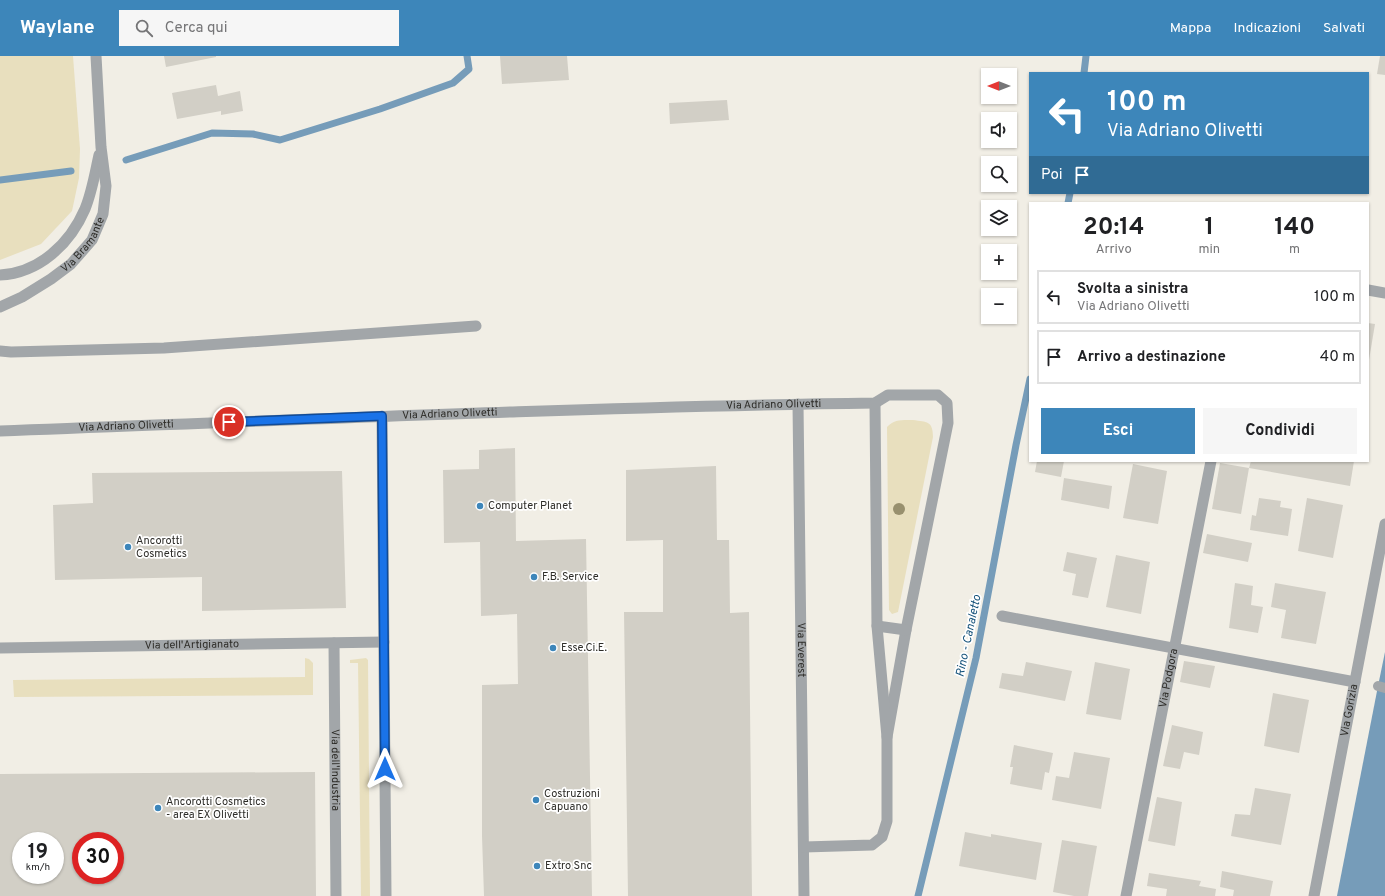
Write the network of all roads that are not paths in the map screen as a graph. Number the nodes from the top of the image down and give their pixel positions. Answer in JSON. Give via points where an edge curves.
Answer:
{"nodes":[{"id":1,"x":96,"y":56,"type":"edge"},
{"id":2,"x":101,"y":147,"type":"junction"},
{"id":3,"x":0,"y":275,"type":"edge"},
{"id":4,"x":1369,"y":290,"type":"edge"},
{"id":5,"x":1385,"y":293,"type":"edge"},
{"id":6,"x":0,"y":306,"type":"edge"},
{"id":7,"x":476,"y":326,"type":"dead end"},
{"id":8,"x":0,"y":351,"type":"edge"},
{"id":9,"x":875,"y":403,"type":"junction"},
{"id":10,"x":798,"y":404,"type":"junction"},
{"id":11,"x":382,"y":416,"type":"junction"},
{"id":12,"x":0,"y":431,"type":"edge"},
{"id":13,"x":1211,"y":462,"type":"edge"},
{"id":14,"x":1385,"y":524,"type":"edge"},
{"id":15,"x":1002,"y":616,"type":"dead end"},
{"id":16,"x":876,"y":626,"type":"junction"},
{"id":17,"x":906,"y":630,"type":"junction"},
{"id":18,"x":384,"y":642,"type":"junction"},
{"id":19,"x":334,"y":643,"type":"junction"},
{"id":20,"x":0,"y":648,"type":"edge"},
{"id":21,"x":1175,"y":648,"type":"junction"},
{"id":22,"x":1355,"y":682,"type":"junction"},
{"id":23,"x":887,"y":737,"type":"junction"},
{"id":24,"x":804,"y":847,"type":"junction"},
{"id":25,"x":336,"y":896,"type":"edge"},
{"id":26,"x":386,"y":896,"type":"edge"},
{"id":27,"x":804,"y":896,"type":"edge"},
{"id":28,"x":1126,"y":896,"type":"edge"},
{"id":29,"x":1314,"y":896,"type":"edge"}],
"edges":[{"from":1,"to":2,"type":"street","name":"Via Bramante"},
{"from":2,"to":3,"type":"street","name":"Via Bramante","via":[[85,209],[58,250],[41,263],[22,271]]},
{"from":2,"to":6,"type":"street","name":"Via Bramante","via":[[106,186],[103,214],[92,240],[71,264],[51,279],[22,297]]},
{"from":4,"to":5,"type":"street"},
{"from":7,"to":8,"type":"street","via":[[164,348]]},
{"from":9,"to":10,"type":"street","name":"Via Adriano Olivetti"},
{"from":9,"to":16,"type":"street"},
{"from":9,"to":17,"type":"street","via":[[888,395],[938,395],[947,404],[948,423]]},
{"from":10,"to":11,"type":"street","name":"Via Adriano Olivetti"},
{"from":10,"to":24,"type":"street","name":"Via Everest"},
{"from":11,"to":12,"type":"street","name":"Via Adriano Olivetti"},
{"from":11,"to":18,"type":"street"},
{"from":13,"to":21,"type":"street","name":"Via Podgora"},
{"from":14,"to":22,"type":"street","name":"Via Gorizia"},
{"from":15,"to":21,"type":"street"},
{"from":16,"to":17,"type":"street"},
{"from":16,"to":23,"type":"street"},
{"from":17,"to":23,"type":"street"},
{"from":18,"to":19,"type":"street","name":"Via dell'Artigianato"},
{"from":18,"to":26,"type":"street"},
{"from":19,"to":20,"type":"street","name":"Via dell'Artigianato"},
{"from":19,"to":25,"type":"street","name":"Via dell'Industria"},
{"from":21,"to":22,"type":"street"},
{"from":21,"to":28,"type":"street","name":"Via Podgora"},
{"from":22,"to":29,"type":"street","name":"Via Gorizia"},
{"from":23,"to":24,"type":"street","via":[[888,821],[882,837],[872,845]]},
{"from":24,"to":27,"type":"street","name":"Via Everest"}]}
